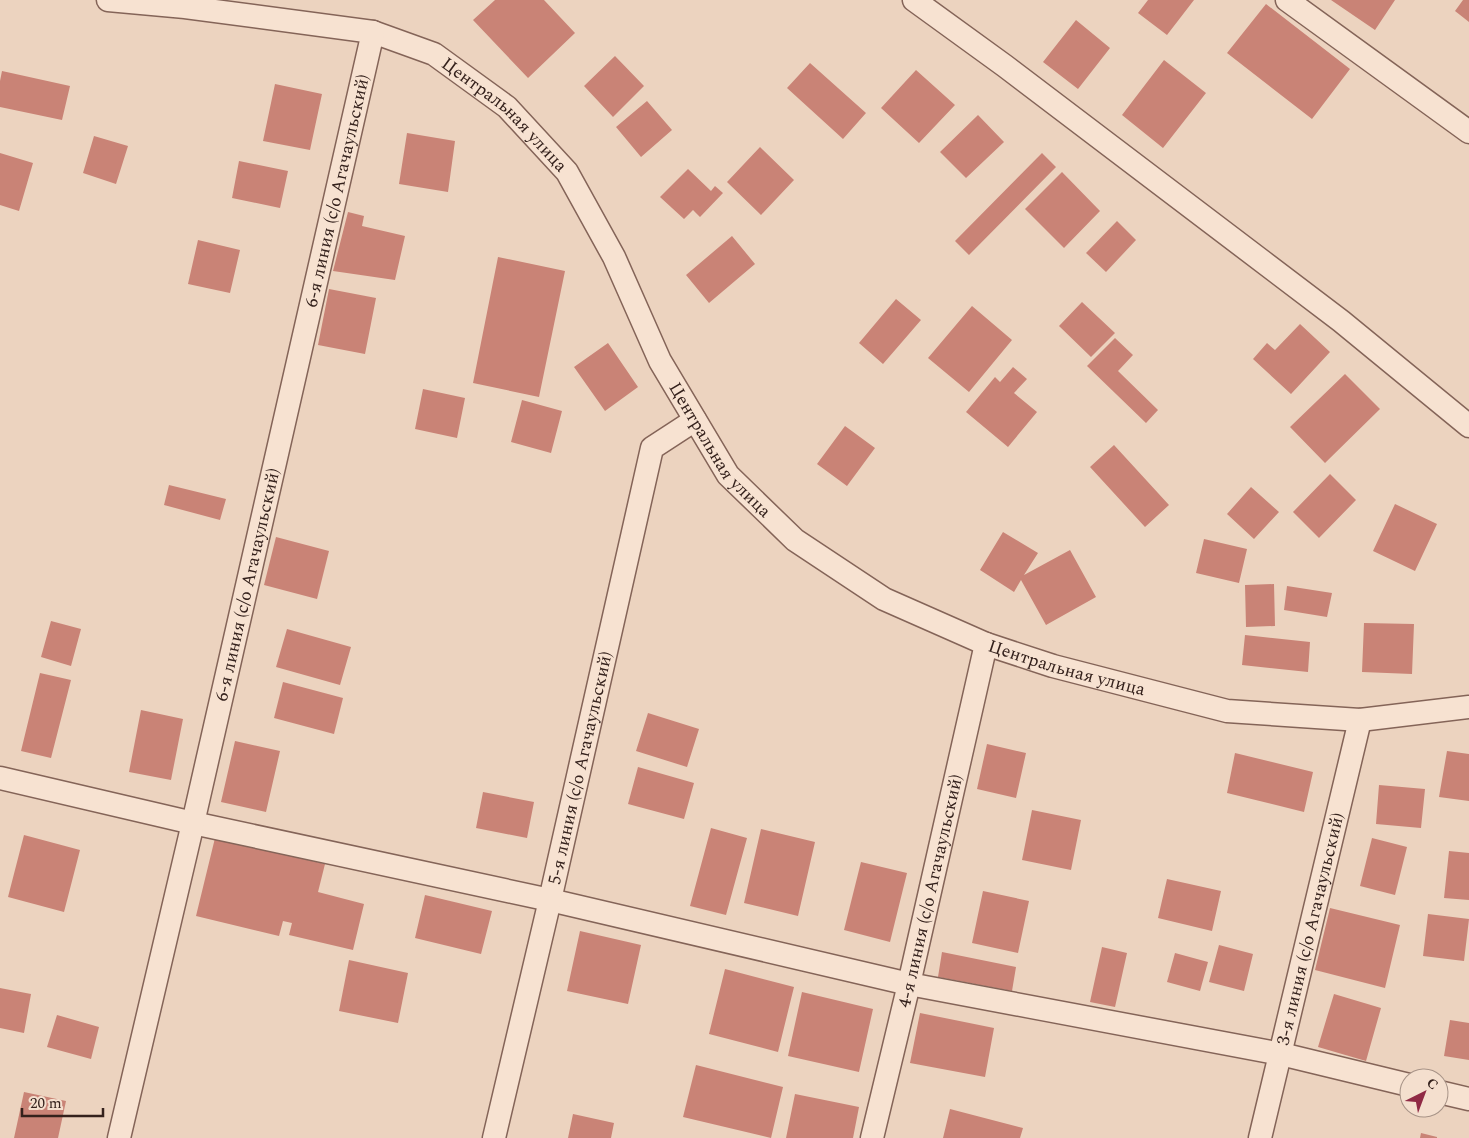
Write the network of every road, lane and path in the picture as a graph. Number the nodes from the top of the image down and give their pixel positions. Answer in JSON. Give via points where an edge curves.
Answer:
{"nodes":[{"id":1,"x":108,"y":0,"type":"edge"},
{"id":2,"x":914,"y":0,"type":"edge"},
{"id":3,"x":1287,"y":0,"type":"edge"},
{"id":4,"x":374,"y":32,"type":"junction"},
{"id":5,"x":1469,"y":132,"type":"edge"},
{"id":6,"x":695,"y":420,"type":"junction"},
{"id":7,"x":1469,"y":426,"type":"edge"},
{"id":8,"x":986,"y":644,"type":"junction"},
{"id":9,"x":1469,"y":707,"type":"edge"},
{"id":10,"x":1360,"y":720,"type":"junction"},
{"id":11,"x":0,"y":778,"type":"edge"},
{"id":12,"x":193,"y":823,"type":"junction"},
{"id":13,"x":550,"y":900,"type":"junction"},
{"id":14,"x":910,"y":984,"type":"junction"},
{"id":15,"x":1281,"y":1054,"type":"junction"},
{"id":16,"x":1399,"y":1083,"type":"edge"},
{"id":17,"x":1449,"y":1094,"type":"edge"},
{"id":18,"x":1469,"y":1099,"type":"edge"},
{"id":19,"x":119,"y":1138,"type":"edge"},
{"id":20,"x":494,"y":1138,"type":"edge"},
{"id":21,"x":872,"y":1138,"type":"edge"},
{"id":22,"x":1260,"y":1138,"type":"edge"}],
"edges":[{"from":1,"to":4,"type":"street","name":"Центральная улица"},
{"from":2,"to":7,"type":"street","via":[[1341,320]]},
{"from":3,"to":5,"type":"street"},
{"from":4,"to":6,"type":"street","name":"Центральная улица","via":[[434,54],[507,107],[567,172],[614,257],[660,361]]},
{"from":4,"to":12,"type":"street","name":"6-я линия (с/о Агачаульский)"},
{"from":6,"to":8,"type":"street","name":"Центральная улица","via":[[728,475],[795,540],[884,599]]},
{"from":6,"to":13,"type":"street","name":"5-я линия (с/о Агачаульский)","via":[[652,448]]},
{"from":8,"to":10,"type":"street","name":"Центральная улица","via":[[1053,666],[1227,711]]},
{"from":8,"to":14,"type":"street","name":"4-я линия (с/о Агачаульский)"},
{"from":9,"to":10,"type":"street","name":"Центральная улица"},
{"from":10,"to":15,"type":"street","name":"3-я линия (с/о Агачаульский)"},
{"from":11,"to":12,"type":"street"},
{"from":12,"to":13,"type":"street"},
{"from":12,"to":19,"type":"street","name":"6-я линия (с/о Агачаульский)"},
{"from":13,"to":14,"type":"street"},
{"from":13,"to":20,"type":"street","name":"5-я линия (с/о Агачаульский)"},
{"from":14,"to":15,"type":"street"},
{"from":14,"to":21,"type":"street","name":"4-я линия (с/о Агачаульский)"},
{"from":15,"to":16,"type":"street"},
{"from":15,"to":22,"type":"street","name":"3-я линия (с/о Агачаульский)"},
{"from":17,"to":18,"type":"street"}]}
